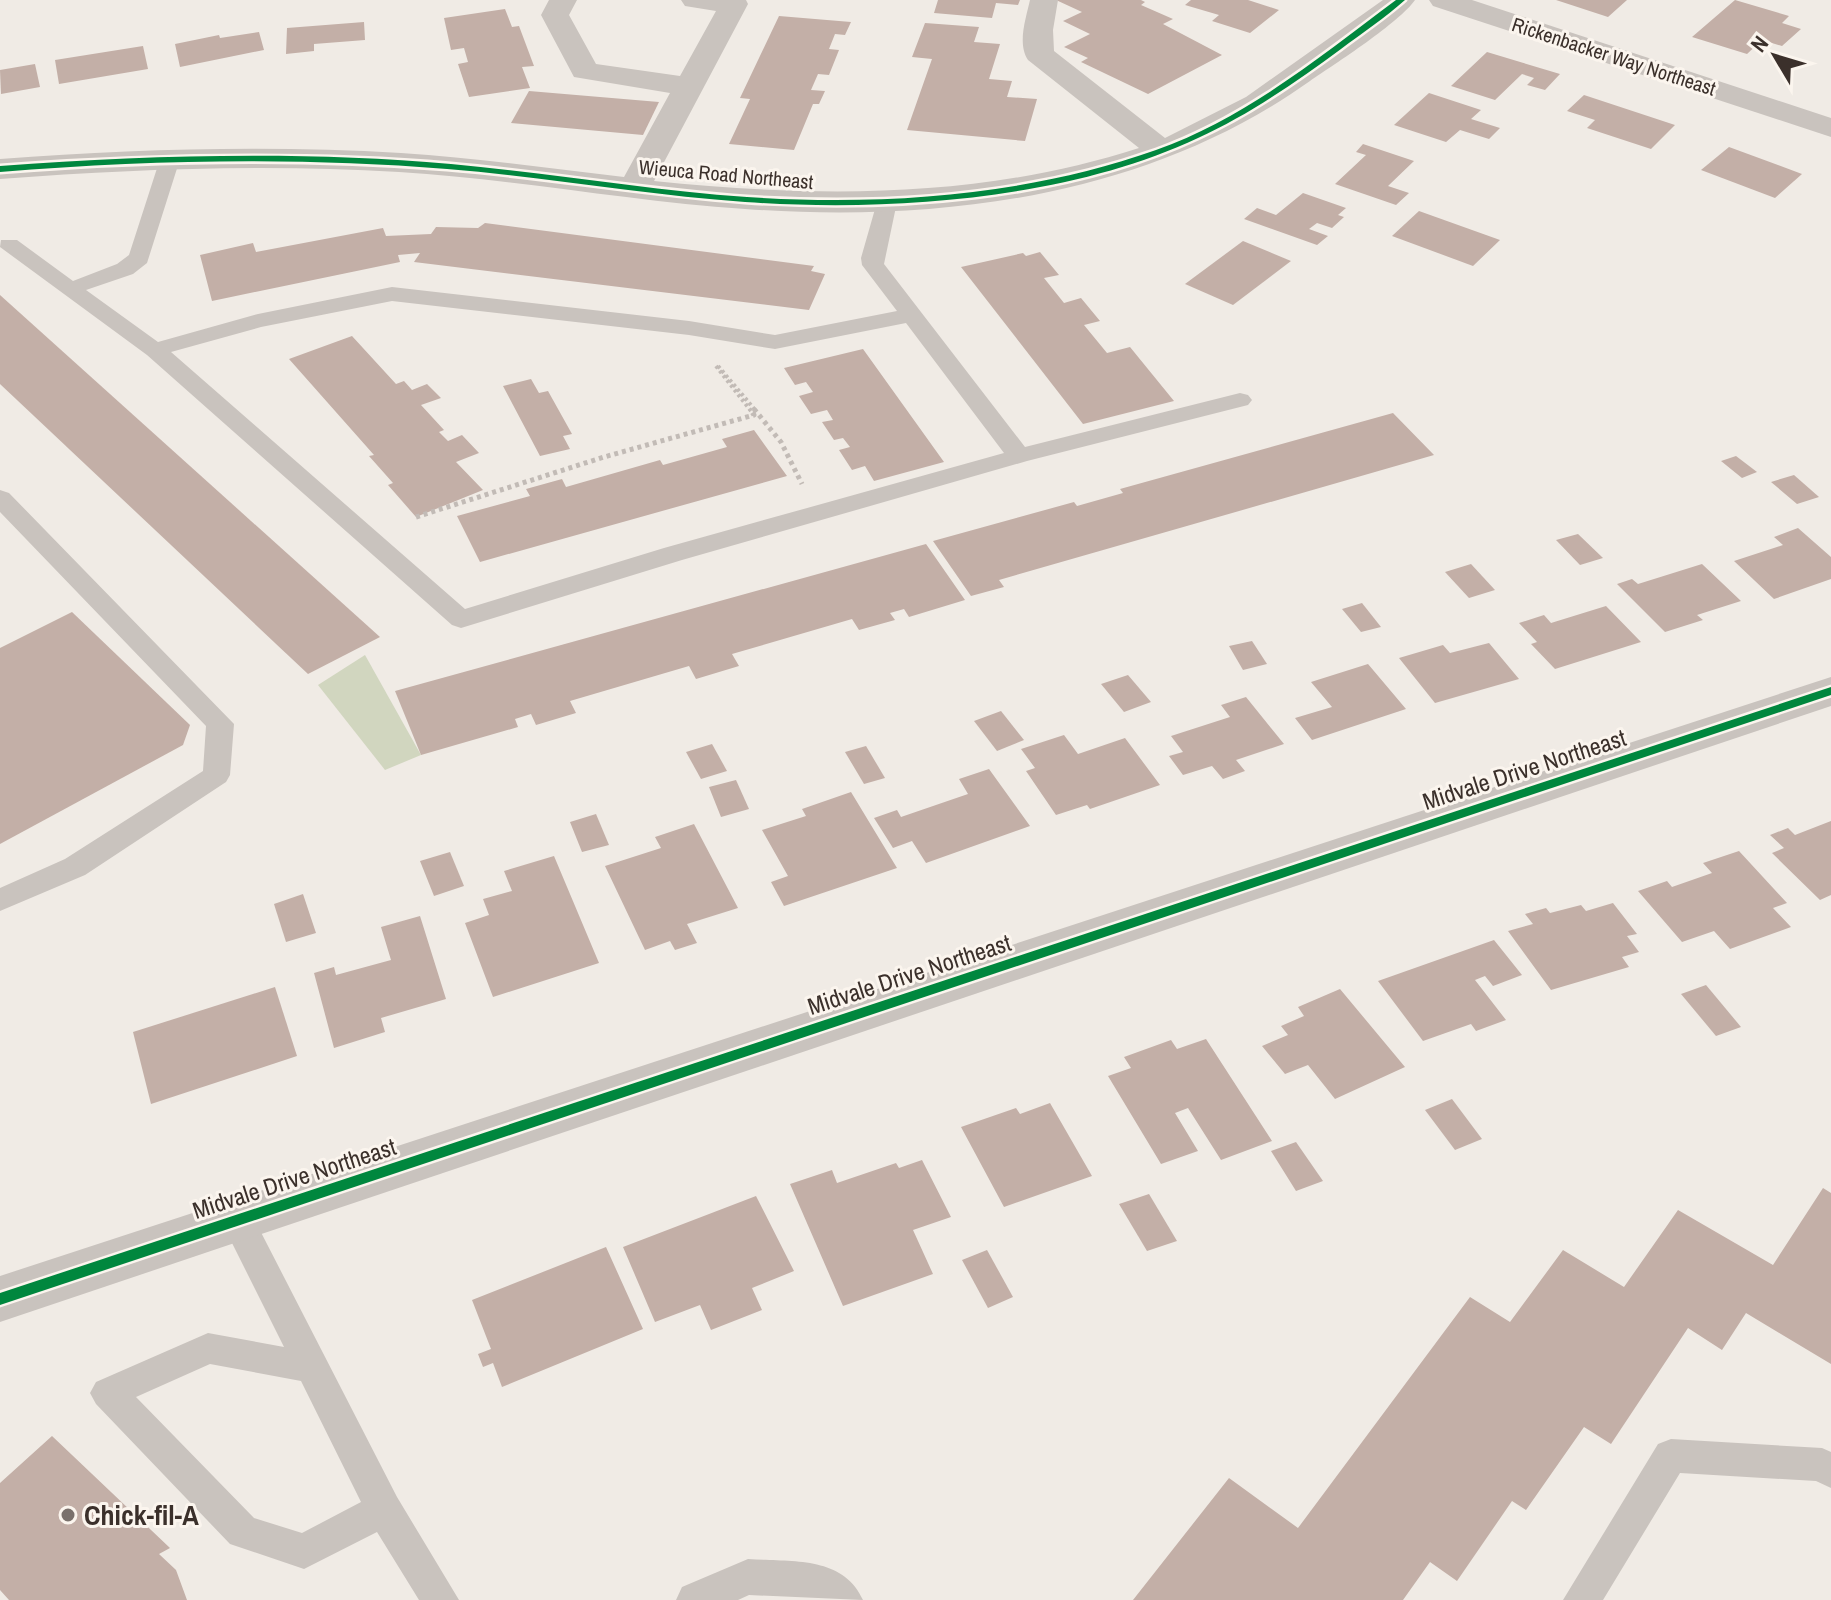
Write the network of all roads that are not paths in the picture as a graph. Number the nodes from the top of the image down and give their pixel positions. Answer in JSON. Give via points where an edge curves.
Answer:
{"nodes":[{"id":1,"x":563,"y":0,"type":"edge"},
{"id":2,"x":695,"y":0,"type":"edge"},
{"id":3,"x":1044,"y":0,"type":"edge"},
{"id":4,"x":1401,"y":0,"type":"edge"},
{"id":5,"x":1443,"y":0,"type":"edge"},
{"id":6,"x":689,"y":87,"type":"junction"},
{"id":7,"x":1831,"y":128,"type":"edge"},
{"id":8,"x":1162,"y":151,"type":"junction"},
{"id":9,"x":170,"y":159,"type":"junction"},
{"id":10,"x":0,"y":169,"type":"edge"},
{"id":11,"x":635,"y":187,"type":"junction"},
{"id":12,"x":887,"y":202,"type":"junction"},
{"id":13,"x":9,"y":245,"type":"dead end"},
{"id":14,"x":70,"y":289,"type":"junction"},
{"id":15,"x":910,"y":315,"type":"junction"},
{"id":16,"x":155,"y":350,"type":"junction"},
{"id":17,"x":1240,"y":400,"type":"dead end"},
{"id":18,"x":1019,"y":456,"type":"junction"},
{"id":19,"x":0,"y":498,"type":"edge"},
{"id":20,"x":1831,"y":691,"type":"edge"},
{"id":21,"x":0,"y":900,"type":"edge"},
{"id":22,"x":237,"y":1219,"type":"junction"},
{"id":23,"x":0,"y":1299,"type":"edge"},
{"id":24,"x":313,"y":1368,"type":"junction"},
{"id":25,"x":1831,"y":1471,"type":"edge"},
{"id":26,"x":384,"y":1509,"type":"junction"},
{"id":27,"x":440,"y":1600,"type":"edge"},
{"id":28,"x":695,"y":1600,"type":"edge"},
{"id":29,"x":844,"y":1600,"type":"edge"},
{"id":30,"x":1582,"y":1600,"type":"edge"}],
"edges":[{"from":1,"to":6,"type":"street","via":[[555,15],[585,71]]},
{"from":2,"to":6,"type":"street","via":[[734,4]]},
{"from":3,"to":8,"type":"street","via":[[1039,54]]},
{"from":4,"to":8,"type":"street","name":"Wieuca Road Northeast","via":[[1268,97]]},
{"from":5,"to":7,"type":"street","name":"Rickenbacker Way Northeast"},
{"from":6,"to":11,"type":"street"},
{"from":8,"to":12,"type":"street","name":"Wieuca Road Northeast","via":[[1045,183]]},
{"from":9,"to":10,"type":"street","name":"Wieuca Road Northeast"},
{"from":9,"to":11,"type":"street","name":"Wieuca Road Northeast","via":[[401,163]]},
{"from":9,"to":14,"type":"lane","via":[[139,258],[125,269]]},
{"from":11,"to":12,"type":"street","name":"Wieuca Road Northeast","via":[[795,202]]},
{"from":12,"to":15,"type":"lane","via":[[873,265]]},
{"from":13,"to":14,"type":"lane"},
{"from":14,"to":16,"type":"lane"},
{"from":15,"to":16,"type":"lane","via":[[775,342],[392,294],[258,321]]},
{"from":15,"to":18,"type":"lane"},
{"from":16,"to":18,"type":"lane","via":[[461,619]]},
{"from":17,"to":18,"type":"lane"},
{"from":19,"to":21,"type":"lane","via":[[220,724],[216,775],[75,867]]},
{"from":20,"to":22,"type":"street","name":"Midvale Drive Northeast"},
{"from":22,"to":23,"type":"street","name":"Midvale Drive Northeast"},
{"from":22,"to":24,"type":"lane"},
{"from":24,"to":26,"type":"lane"},
{"from":24,"to":26,"type":"lane","via":[[208,1348],[108,1393],[243,1532],[304,1551]]},
{"from":25,"to":30,"type":"lane","via":[[1822,1465],[1671,1456]]},
{"from":26,"to":27,"type":"lane"},
{"from":28,"to":29,"type":"lane","via":[[748,1577],[823,1582]]}]}
